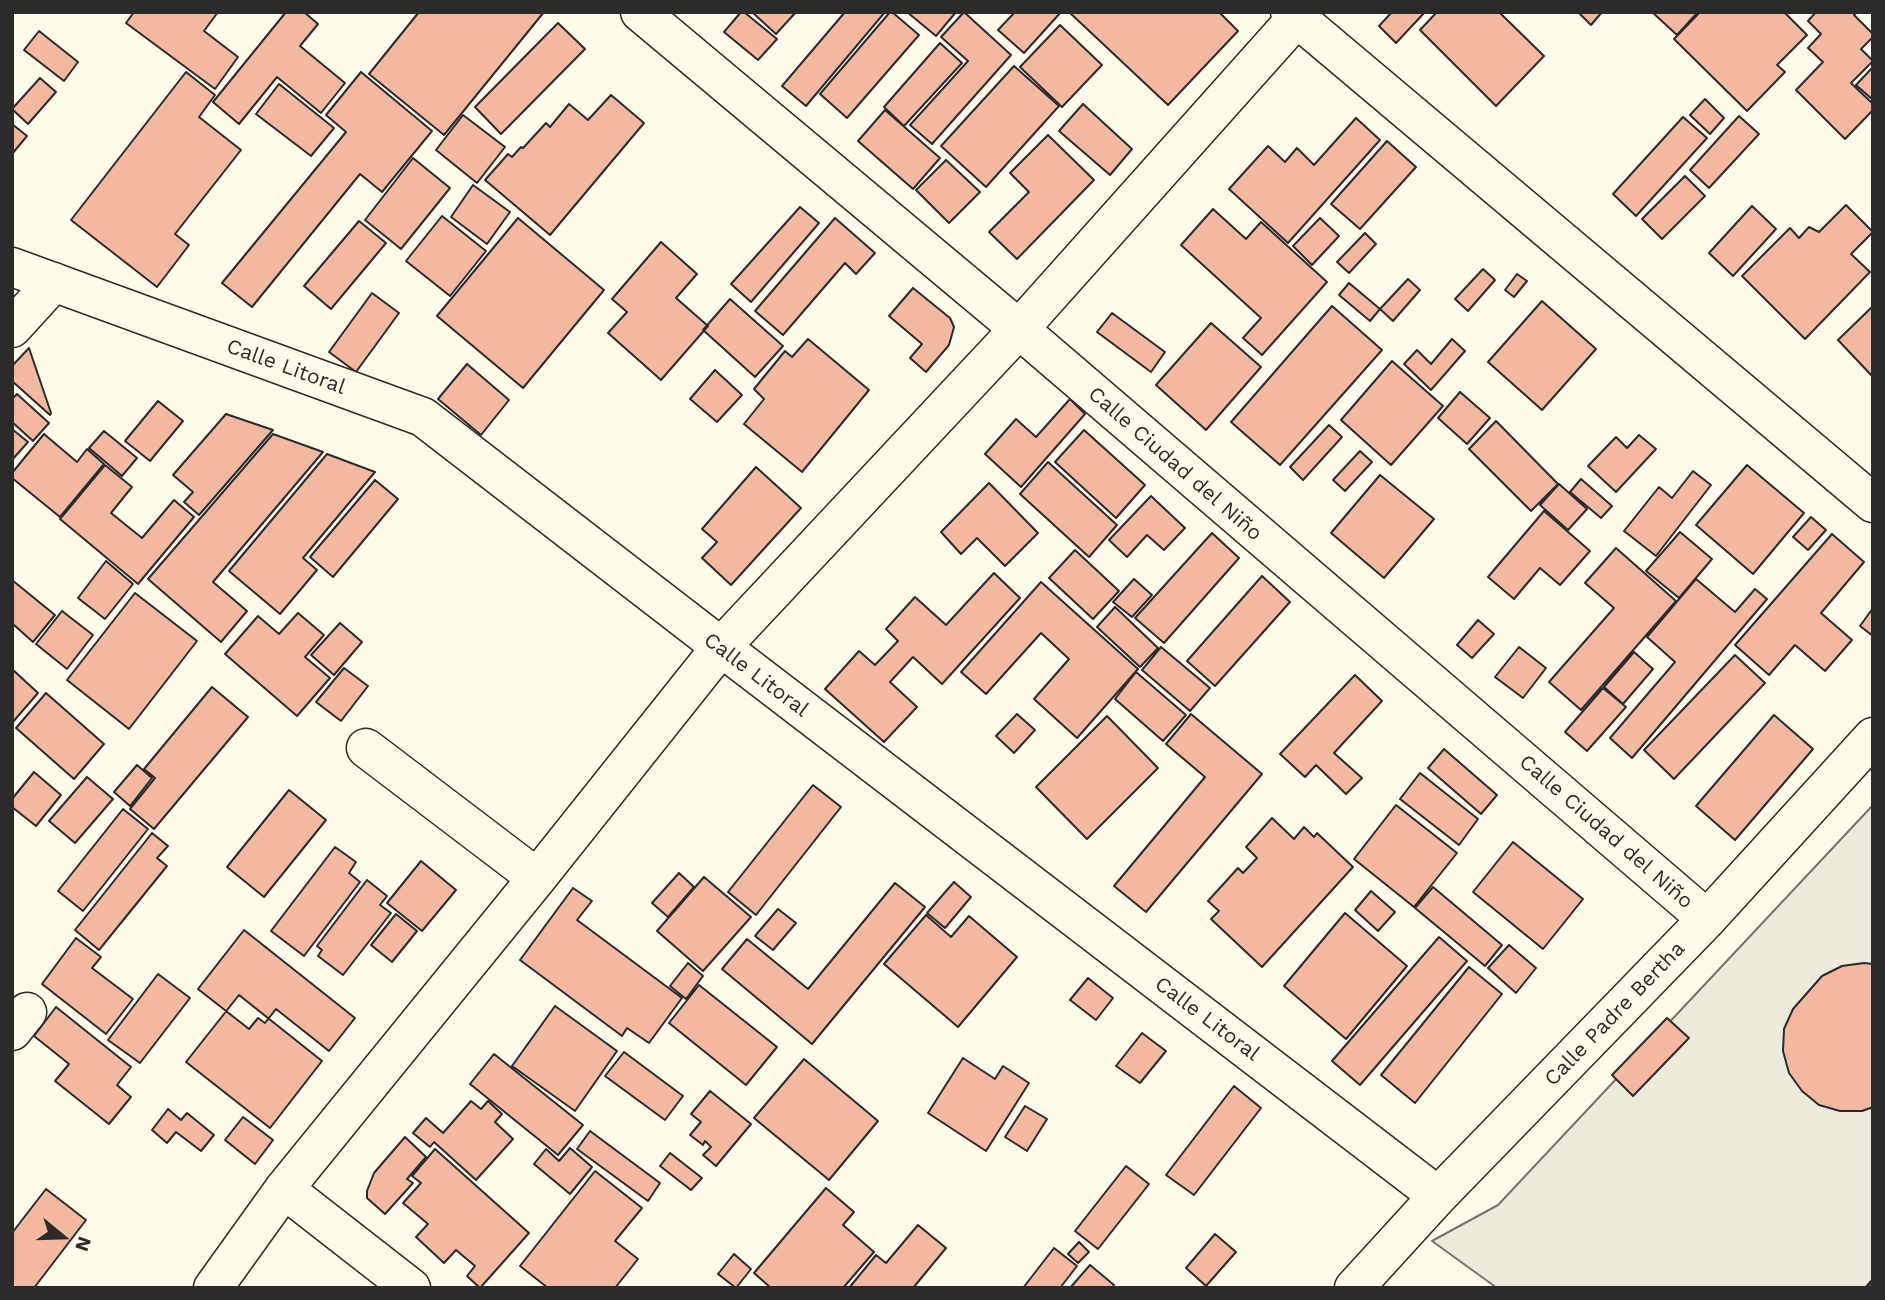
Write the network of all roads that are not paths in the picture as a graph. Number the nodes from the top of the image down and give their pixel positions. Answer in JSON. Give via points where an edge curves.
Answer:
{"nodes":[{"id":1,"x":640,"y":12,"type":"edge"},
{"id":2,"x":1296,"y":14,"type":"edge"},
{"id":3,"x":12,"y":267,"type":"edge"},
{"id":4,"x":54,"y":282,"type":"junction"},
{"id":5,"x":12,"y":328,"type":"edge"},
{"id":6,"x":1019,"y":329,"type":"junction"},
{"id":7,"x":1873,"y":503,"type":"edge"},
{"id":8,"x":720,"y":647,"type":"junction"},
{"id":9,"x":1873,"y":737,"type":"edge"},
{"id":10,"x":366,"y":748,"type":"dead end"},
{"id":11,"x":537,"y":878,"type":"junction"},
{"id":12,"x":1707,"y":919,"type":"junction"},
{"id":13,"x":284,"y":1188,"type":"junction"},
{"id":14,"x":1438,"y":1196,"type":"junction"},
{"id":15,"x":213,"y":1288,"type":"edge"},
{"id":16,"x":411,"y":1288,"type":"edge"},
{"id":17,"x":1354,"y":1288,"type":"edge"}],
"edges":[{"from":1,"to":6,"type":"street","name":"Calle Ciudad del Niño"},
{"from":2,"to":6,"type":"street"},
{"from":2,"to":7,"type":"street"},
{"from":3,"to":4,"type":"street","name":"Calle Litoral"},
{"from":4,"to":5,"type":"street"},
{"from":4,"to":8,"type":"street","name":"Calle Litoral","via":[[424,417]]},
{"from":6,"to":8,"type":"street"},
{"from":6,"to":12,"type":"street","name":"Calle Ciudad del Niño"},
{"from":8,"to":11,"type":"street"},
{"from":8,"to":14,"type":"street","name":"Calle Litoral"},
{"from":9,"to":12,"type":"street","name":"Calle Padre Bertha"},
{"from":10,"to":11,"type":"street"},
{"from":11,"to":13,"type":"street"},
{"from":12,"to":14,"type":"street","name":"Calle Padre Bertha"},
{"from":13,"to":15,"type":"street"},
{"from":13,"to":16,"type":"street"},
{"from":14,"to":17,"type":"street","name":"Calle Padre Bertha"}]}
